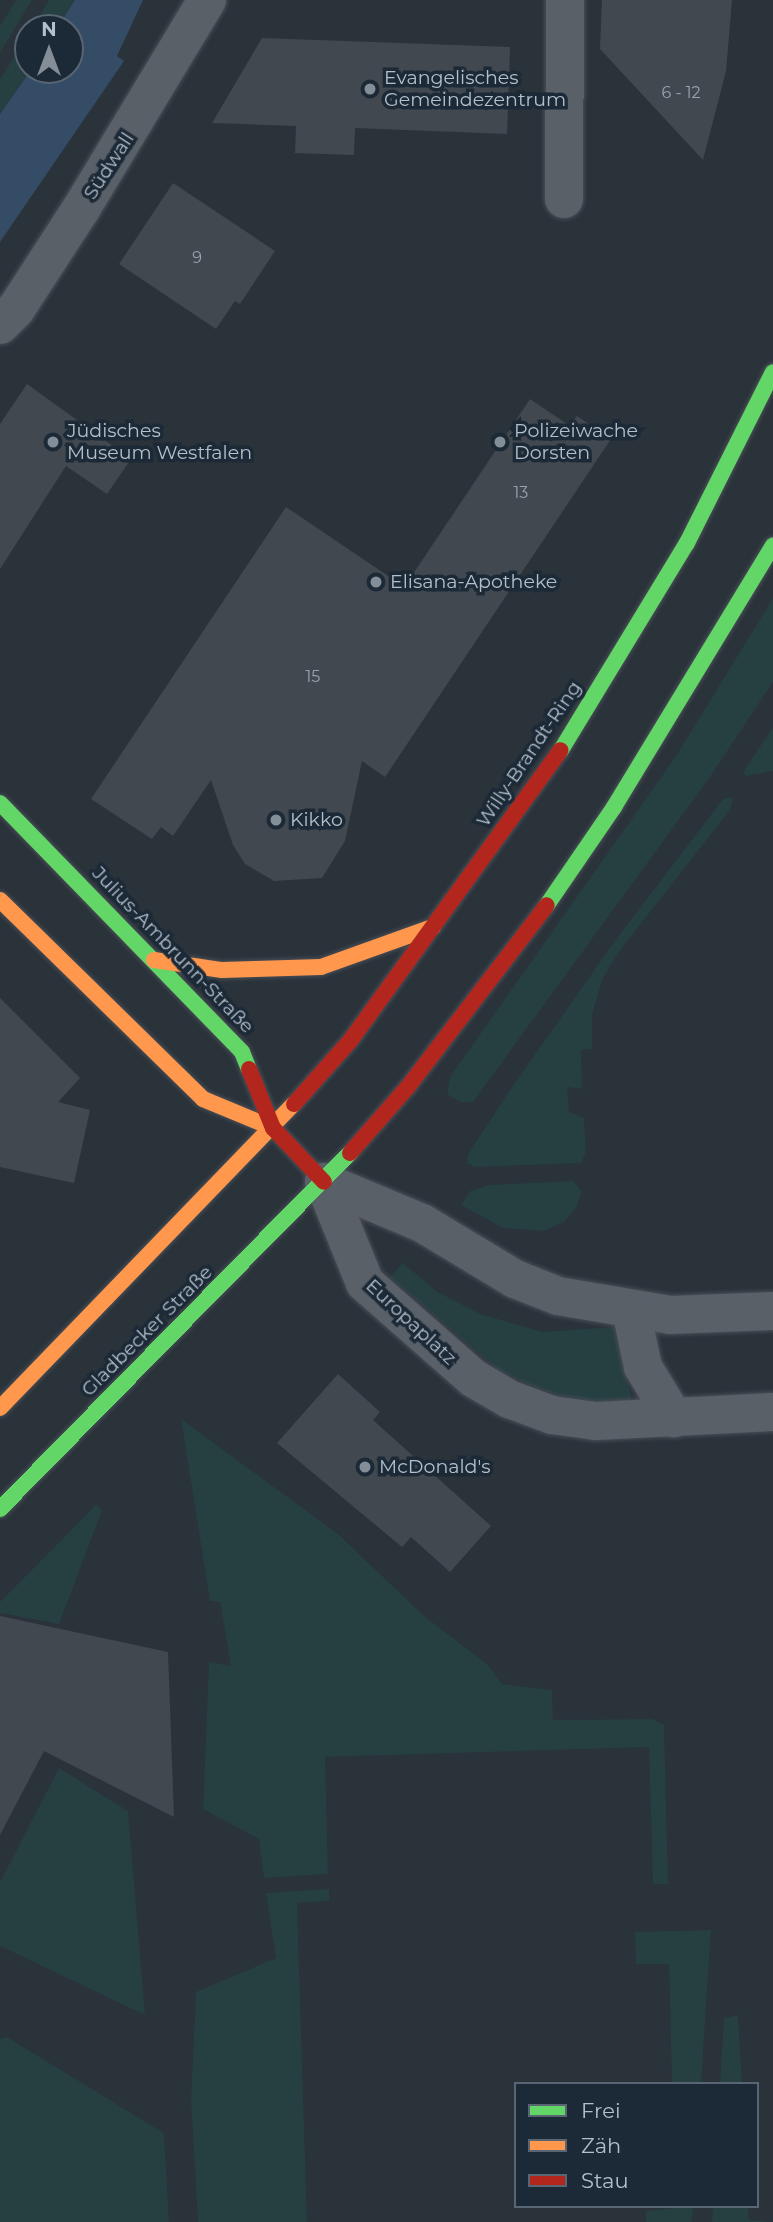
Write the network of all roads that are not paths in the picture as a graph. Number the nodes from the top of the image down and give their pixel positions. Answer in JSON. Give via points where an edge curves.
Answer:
{"nodes":[{"id":1,"x":208,"y":0,"type":"edge"},
{"id":2,"x":565,"y":0,"type":"edge"},
{"id":3,"x":564,"y":199,"type":"dead end"},
{"id":4,"x":0,"y":325,"type":"edge"},
{"id":5,"x":773,"y":372,"type":"edge"},
{"id":6,"x":773,"y":546,"type":"edge"},
{"id":7,"x":0,"y":803,"type":"edge"},
{"id":8,"x":0,"y":900,"type":"edge"},
{"id":9,"x":433,"y":927,"type":"junction"},
{"id":10,"x":154,"y":960,"type":"junction"},
{"id":11,"x":273,"y":1128,"type":"junction"},
{"id":12,"x":324,"y":1182,"type":"junction"},
{"id":13,"x":631,"y":1310,"type":"junction"},
{"id":14,"x":773,"y":1311,"type":"edge"},
{"id":15,"x":0,"y":1408,"type":"edge"},
{"id":16,"x":773,"y":1412,"type":"edge"},
{"id":17,"x":674,"y":1418,"type":"junction"},
{"id":18,"x":0,"y":1509,"type":"edge"}],
"edges":[{"from":1,"to":4,"type":"street","name":"Südwall","via":[[101,178],[16,309]]},
{"from":2,"to":3,"type":"street"},
{"from":5,"to":9,"type":"main road","name":"Willy-Brandt-Ring","via":[[687,543],[561,751]]},
{"from":6,"to":12,"type":"main road","via":[[678,708],[548,903],[407,1088]]},
{"from":7,"to":10,"type":"main road","name":"Julius-Ambrunn-Straße"},
{"from":8,"to":11,"type":"main road","via":[[203,1099]]},
{"from":9,"to":10,"type":"main road","via":[[321,967],[222,970]]},
{"from":9,"to":11,"type":"main road","name":"Willy-Brandt-Ring","via":[[350,1041]]},
{"from":10,"to":11,"type":"main road","name":"Julius-Ambrunn-Straße","via":[[242,1052]]},
{"from":11,"to":12,"type":"main road"},
{"from":11,"to":15,"type":"main road"},
{"from":12,"to":13,"type":"street","via":[[422,1223],[515,1279],[558,1296]]},
{"from":12,"to":17,"type":"street","name":"Europaplatz","via":[[365,1283],[472,1378],[551,1415],[596,1421]]},
{"from":12,"to":18,"type":"main road","name":"Gladbecker Straße"},
{"from":13,"to":14,"type":"street","via":[[670,1315]]},
{"from":13,"to":17,"type":"street","via":[[643,1367]]},
{"from":16,"to":17,"type":"street","name":"Europaplatz"}]}
